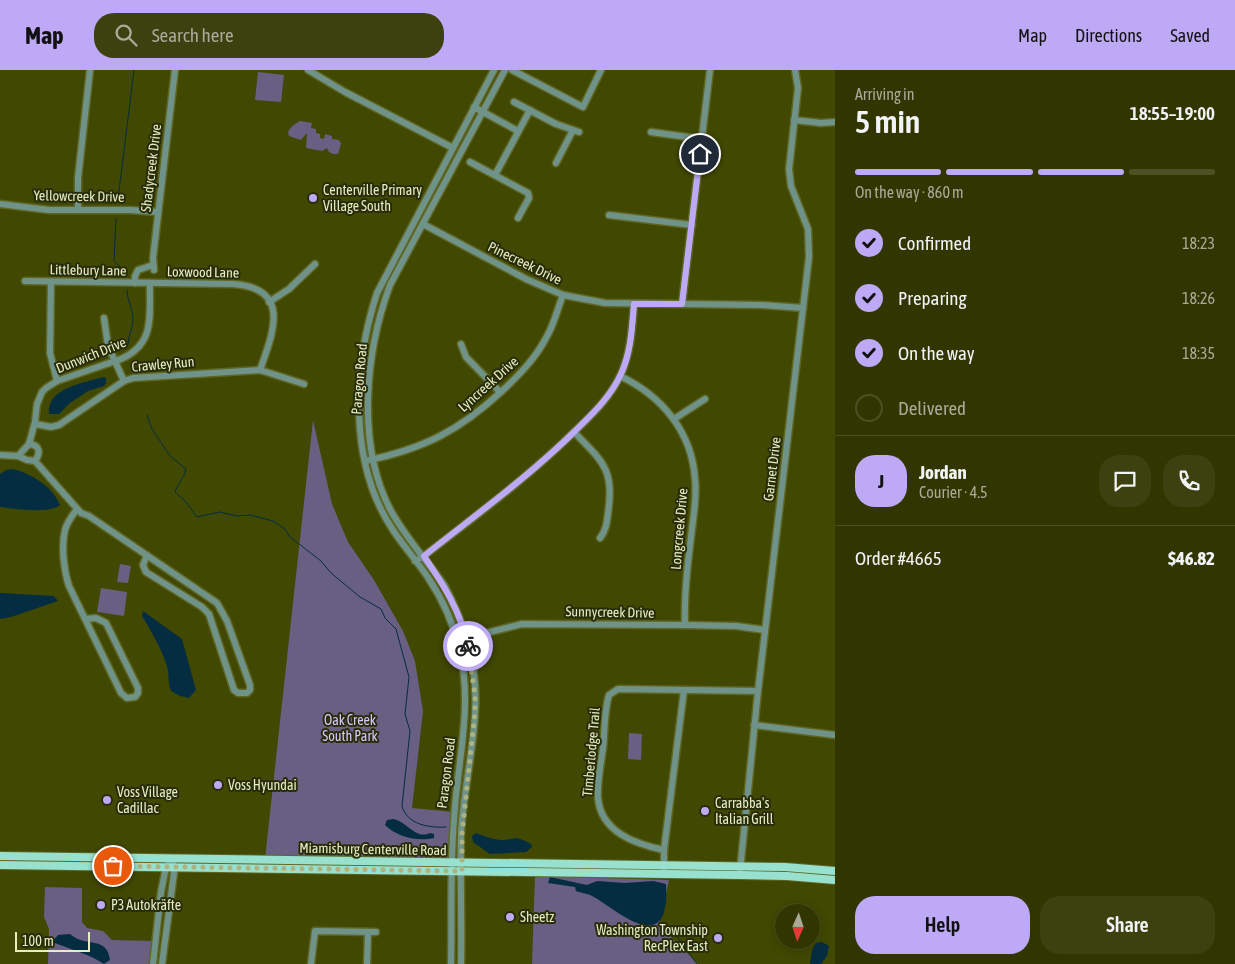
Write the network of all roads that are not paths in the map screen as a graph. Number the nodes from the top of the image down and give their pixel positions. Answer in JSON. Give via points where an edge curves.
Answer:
{"nodes":[{"id":1,"x":90,"y":70,"type":"edge"},
{"id":2,"x":175,"y":70,"type":"edge"},
{"id":3,"x":308,"y":70,"type":"edge"},
{"id":4,"x":494,"y":70,"type":"edge"},
{"id":5,"x":505,"y":70,"type":"edge"},
{"id":6,"x":512,"y":70,"type":"edge"},
{"id":7,"x":601,"y":70,"type":"edge"},
{"id":8,"x":710,"y":70,"type":"edge"},
{"id":9,"x":795,"y":70,"type":"edge"},
{"id":10,"x":514,"y":102,"type":"dead end"},
{"id":11,"x":474,"y":107,"type":"junction"},
{"id":12,"x":530,"y":110,"type":"junction"},
{"id":13,"x":483,"y":112,"type":"junction"},
{"id":14,"x":794,"y":120,"type":"junction"},
{"id":15,"x":835,"y":122,"type":"edge"},
{"id":16,"x":518,"y":131,"type":"junction"},
{"id":17,"x":651,"y":132,"type":"dead end"},
{"id":18,"x":702,"y":139,"type":"junction"},
{"id":19,"x":453,"y":148,"type":"junction"},
{"id":20,"x":470,"y":162,"type":"dead end"},
{"id":21,"x":556,"y":162,"type":"dead end"},
{"id":22,"x":495,"y":175,"type":"junction"},
{"id":23,"x":0,"y":204,"type":"edge"},
{"id":24,"x":78,"y":210,"type":"junction"},
{"id":25,"x":158,"y":212,"type":"junction"},
{"id":26,"x":609,"y":214,"type":"dead end"},
{"id":27,"x":518,"y":218,"type":"dead end"},
{"id":28,"x":423,"y":224,"type":"junction"},
{"id":29,"x":692,"y":225,"type":"junction"},
{"id":30,"x":314,"y":264,"type":"dead end"},
{"id":31,"x":25,"y":282,"type":"dead end"},
{"id":32,"x":51,"y":282,"type":"junction"},
{"id":33,"x":134,"y":283,"type":"junction"},
{"id":34,"x":150,"y":284,"type":"junction"},
{"id":35,"x":563,"y":295,"type":"junction"},
{"id":36,"x":269,"y":302,"type":"junction"},
{"id":37,"x":634,"y":304,"type":"junction"},
{"id":38,"x":682,"y":304,"type":"junction"},
{"id":39,"x":803,"y":308,"type":"junction"},
{"id":40,"x":104,"y":318,"type":"dead end"},
{"id":41,"x":461,"y":344,"type":"dead end"},
{"id":42,"x":116,"y":361,"type":"junction"},
{"id":43,"x":260,"y":370,"type":"junction"},
{"id":44,"x":620,"y":376,"type":"junction"},
{"id":45,"x":124,"y":380,"type":"junction"},
{"id":46,"x":57,"y":381,"type":"junction"},
{"id":47,"x":304,"y":384,"type":"dead end"},
{"id":48,"x":500,"y":392,"type":"junction"},
{"id":49,"x":704,"y":399,"type":"dead end"},
{"id":50,"x":674,"y":419,"type":"junction"},
{"id":51,"x":35,"y":424,"type":"junction"},
{"id":52,"x":574,"y":432,"type":"junction"},
{"id":53,"x":29,"y":444,"type":"junction"},
{"id":54,"x":0,"y":455,"type":"edge"},
{"id":55,"x":18,"y":456,"type":"junction"},
{"id":56,"x":374,"y":459,"type":"junction"},
{"id":57,"x":35,"y":461,"type":"junction"},
{"id":58,"x":365,"y":461,"type":"junction"},
{"id":59,"x":77,"y":509,"type":"junction"},
{"id":60,"x":600,"y":538,"type":"dead end"},
{"id":61,"x":147,"y":554,"type":"junction"},
{"id":62,"x":424,"y":556,"type":"junction"},
{"id":63,"x":415,"y":560,"type":"junction"},
{"id":64,"x":86,"y":619,"type":"junction"},
{"id":65,"x":685,"y":625,"type":"junction"},
{"id":66,"x":765,"y":630,"type":"junction"},
{"id":67,"x":466,"y":638,"type":"junction"},
{"id":68,"x":457,"y":641,"type":"junction"},
{"id":69,"x":684,"y":690,"type":"junction"},
{"id":70,"x":758,"y":691,"type":"junction"},
{"id":71,"x":754,"y":725,"type":"junction"},
{"id":72,"x":835,"y":735,"type":"edge"},
{"id":73,"x":664,"y":850,"type":"junction"},
{"id":74,"x":0,"y":856,"type":"edge"},
{"id":75,"x":79,"y":858,"type":"junction"},
{"id":76,"x":339,"y":861,"type":"junction"},
{"id":77,"x":453,"y":863,"type":"junction"},
{"id":78,"x":571,"y":863,"type":"junction"},
{"id":79,"x":171,"y":864,"type":"junction"},
{"id":80,"x":0,"y":865,"type":"edge"},
{"id":81,"x":664,"y":865,"type":"junction"},
{"id":82,"x":78,"y":866,"type":"junction"},
{"id":83,"x":740,"y":866,"type":"junction"},
{"id":84,"x":462,"y":867,"type":"junction"},
{"id":85,"x":339,"y":870,"type":"junction"},
{"id":86,"x":835,"y":870,"type":"edge"},
{"id":87,"x":453,"y":871,"type":"junction"},
{"id":88,"x":571,"y":873,"type":"junction"},
{"id":89,"x":664,"y":874,"type":"junction"},
{"id":90,"x":740,"y":875,"type":"junction"},
{"id":91,"x":835,"y":880,"type":"edge"},
{"id":92,"x":368,"y":932,"type":"junction"},
{"id":93,"x":376,"y":932,"type":"dead end"},
{"id":94,"x":153,"y":964,"type":"edge"},
{"id":95,"x":162,"y":964,"type":"edge"},
{"id":96,"x":311,"y":964,"type":"edge"},
{"id":97,"x":367,"y":964,"type":"edge"},
{"id":98,"x":451,"y":964,"type":"edge"},
{"id":99,"x":460,"y":964,"type":"edge"}],
"edges":[{"from":1,"to":24,"type":"street","via":[[78,178]]},
{"from":2,"to":25,"type":"street","name":"Shadycreek Drive"},
{"from":3,"to":19,"type":"street"},
{"from":4,"to":11,"type":"street","name":"Paragon Road"},
{"from":5,"to":13,"type":"street","name":"Paragon Road"},
{"from":6,"to":7,"type":"street","via":[[583,107]]},
{"from":8,"to":18,"type":"street"},
{"from":9,"to":14,"type":"street","name":"Garnet Drive","via":[[798,88]]},
{"from":10,"to":12,"type":"street"},
{"from":11,"to":13,"type":"street"},
{"from":11,"to":19,"type":"street","name":"Paragon Road"},
{"from":12,"to":16,"type":"street"},
{"from":12,"to":21,"type":"street","via":[[576,131]]},
{"from":13,"to":16,"type":"street"},
{"from":13,"to":28,"type":"street","name":"Paragon Road"},
{"from":14,"to":15,"type":"street"},
{"from":14,"to":39,"type":"street","name":"Garnet Drive","via":[[790,178],[809,238]]},
{"from":16,"to":22,"type":"street"},
{"from":17,"to":18,"type":"street"},
{"from":18,"to":29,"type":"street"},
{"from":19,"to":58,"type":"street","name":"Paragon Road","via":[[389,268],[372,310],[359,396]]},
{"from":20,"to":22,"type":"street"},
{"from":22,"to":27,"type":"street","via":[[528,193],[529,198]]},
{"from":23,"to":24,"type":"street","name":"Yellowcreek Drive"},
{"from":24,"to":25,"type":"street","name":"Yellowcreek Drive"},
{"from":25,"to":33,"type":"street","name":"Shadycreek Drive","via":[[154,267],[138,270]]},
{"from":26,"to":29,"type":"street"},
{"from":28,"to":35,"type":"street","name":"Pinecreek Drive"},
{"from":28,"to":56,"type":"street","name":"Paragon Road","via":[[393,278],[378,320],[368,406]]},
{"from":29,"to":38,"type":"street"},
{"from":30,"to":36,"type":"street","via":[[289,289]]},
{"from":31,"to":32,"type":"street","name":"Littlebury Lane"},
{"from":32,"to":33,"type":"street","name":"Littlebury Lane"},
{"from":32,"to":46,"type":"street","via":[[50,353]]},
{"from":33,"to":34,"type":"street","name":"Littlebury Lane"},
{"from":34,"to":36,"type":"street","name":"Loxwood Lane","via":[[240,284],[259,291]]},
{"from":34,"to":42,"type":"street","name":"Dunwich Drive","via":[[146,336],[134,352]]},
{"from":35,"to":37,"type":"street","name":"Pinecreek Drive"},
{"from":35,"to":48,"type":"street","name":"Lyncreek Drive","via":[[539,350],[526,368]]},
{"from":36,"to":43,"type":"street","via":[[274,327]]},
{"from":37,"to":38,"type":"street","name":"Pinecreek Drive"},
{"from":37,"to":44,"type":"street","via":[[630,347]]},
{"from":38,"to":39,"type":"street","name":"Pinecreek Drive"},
{"from":39,"to":66,"type":"street","name":"Garnet Drive"},
{"from":40,"to":42,"type":"street","via":[[106,338]]},
{"from":41,"to":48,"type":"street","via":[[466,357]]},
{"from":42,"to":45,"type":"street"},
{"from":42,"to":46,"type":"street","name":"Dunwich Drive"},
{"from":43,"to":45,"type":"street","name":"Crawley Run"},
{"from":43,"to":47,"type":"street","name":"Crawley Run"},
{"from":44,"to":50,"type":"street","name":"Longcreek Drive","via":[[652,395]]},
{"from":44,"to":52,"type":"street","via":[[606,399]]},
{"from":45,"to":51,"type":"street","name":"Crawley Run","via":[[59,425]]},
{"from":46,"to":51,"type":"street","name":"Dunwich Drive","via":[[42,392]]},
{"from":48,"to":56,"type":"street","name":"Lyncreek Drive","via":[[480,412],[434,440]]},
{"from":49,"to":50,"type":"street"},
{"from":50,"to":65,"type":"street","name":"Longcreek Drive","via":[[688,447],[695,478]]},
{"from":51,"to":53,"type":"street","name":"Dunwich Drive"},
{"from":52,"to":60,"type":"street","via":[[599,458],[609,476],[610,500],[605,530]]},
{"from":52,"to":62,"type":"street","via":[[545,460]]},
{"from":53,"to":55,"type":"street"},
{"from":53,"to":57,"type":"street","via":[[39,451]]},
{"from":54,"to":55,"type":"street"},
{"from":55,"to":57,"type":"street"},
{"from":56,"to":58,"type":"street","name":"Lyncreek Drive"},
{"from":56,"to":62,"type":"street","name":"Paragon Road","via":[[392,511]]},
{"from":57,"to":59,"type":"street"},
{"from":58,"to":63,"type":"street","name":"Paragon Road","via":[[374,496],[392,529]]},
{"from":59,"to":61,"type":"street"},
{"from":59,"to":64,"type":"street","via":[[65,533],[64,567],[69,586]]},
{"from":61,"to":61,"type":"street","via":[[212,598],[221,608],[250,686],[247,693],[234,690],[209,614],[146,572],[143,565]]},
{"from":62,"to":63,"type":"street"},
{"from":62,"to":67,"type":"street","name":"Paragon Road","via":[[450,596]]},
{"from":63,"to":68,"type":"street","name":"Paragon Road","via":[[429,579]]},
{"from":64,"to":64,"type":"street","via":[[122,693],[127,698],[135,697],[138,688],[106,623],[96,618]]},
{"from":65,"to":66,"type":"street","name":"Sunnycreek Drive"},
{"from":65,"to":67,"type":"street","name":"Sunnycreek Drive","via":[[522,624]]},
{"from":66,"to":70,"type":"street","name":"Garnet Drive"},
{"from":67,"to":68,"type":"street","name":"Sunnycreek Drive"},
{"from":67,"to":84,"type":"street","name":"Paragon Road","via":[[475,712],[462,834]]},
{"from":68,"to":77,"type":"street","name":"Paragon Road","via":[[465,689],[465,719],[454,819]]},
{"from":69,"to":70,"type":"street","name":"Timberlodge Trail"},
{"from":69,"to":73,"type":"street"},
{"from":69,"to":73,"type":"street","name":"Timberlodge Trail","via":[[618,689],[608,697],[598,788],[600,811],[609,825],[623,836]]},
{"from":70,"to":71,"type":"street","name":"Garnet Drive"},
{"from":71,"to":72,"type":"street"},
{"from":71,"to":83,"type":"street","name":"Garnet Drive"},
{"from":73,"to":81,"type":"street"},
{"from":74,"to":75,"type":"main road","name":"Miamisburg Centerville Road"},
{"from":75,"to":79,"type":"main road","name":"Miamisburg Centerville Road"},
{"from":75,"to":82,"type":"main road"},
{"from":76,"to":77,"type":"main road","name":"Miamisburg Centerville Road"},
{"from":76,"to":79,"type":"main road","name":"Miamisburg Centerville Road"},
{"from":76,"to":85,"type":"main road"},
{"from":77,"to":84,"type":"main road","name":"Miamisburg Centerville Road"},
{"from":77,"to":87,"type":"street","name":"Paragon Road"},
{"from":78,"to":81,"type":"main road","name":"Miamisburg Centerville Road"},
{"from":78,"to":84,"type":"main road","name":"Miamisburg Centerville Road"},
{"from":78,"to":88,"type":"main road"},
{"from":79,"to":82,"type":"main road","name":"Miamisburg Centerville Road"},
{"from":79,"to":85,"type":"main road","name":"Miamisburg Centerville Road"},
{"from":79,"to":94,"type":"street","via":[[161,892]]},
{"from":79,"to":95,"type":"street"},
{"from":80,"to":82,"type":"main road","name":"Miamisburg Centerville Road"},
{"from":81,"to":83,"type":"main road","name":"Miamisburg Centerville Road"},
{"from":81,"to":89,"type":"street"},
{"from":83,"to":86,"type":"main road","name":"Miamisburg Centerville Road"},
{"from":83,"to":90,"type":"street","name":"Garnet Drive"},
{"from":84,"to":87,"type":"main road","name":"Miamisburg Centerville Road"},
{"from":84,"to":88,"type":"main road","name":"Miamisburg Centerville Road"},
{"from":84,"to":99,"type":"street","name":"Paragon Road"},
{"from":85,"to":87,"type":"main road","name":"Miamisburg Centerville Road"},
{"from":87,"to":98,"type":"street","name":"Paragon Road"},
{"from":88,"to":89,"type":"main road","name":"Miamisburg Centerville Road"},
{"from":89,"to":90,"type":"main road","name":"Miamisburg Centerville Road"},
{"from":90,"to":91,"type":"main road","name":"Miamisburg Centerville Road"},
{"from":92,"to":93,"type":"street"},
{"from":92,"to":96,"type":"street","via":[[315,931]]},
{"from":92,"to":97,"type":"street"}]}
